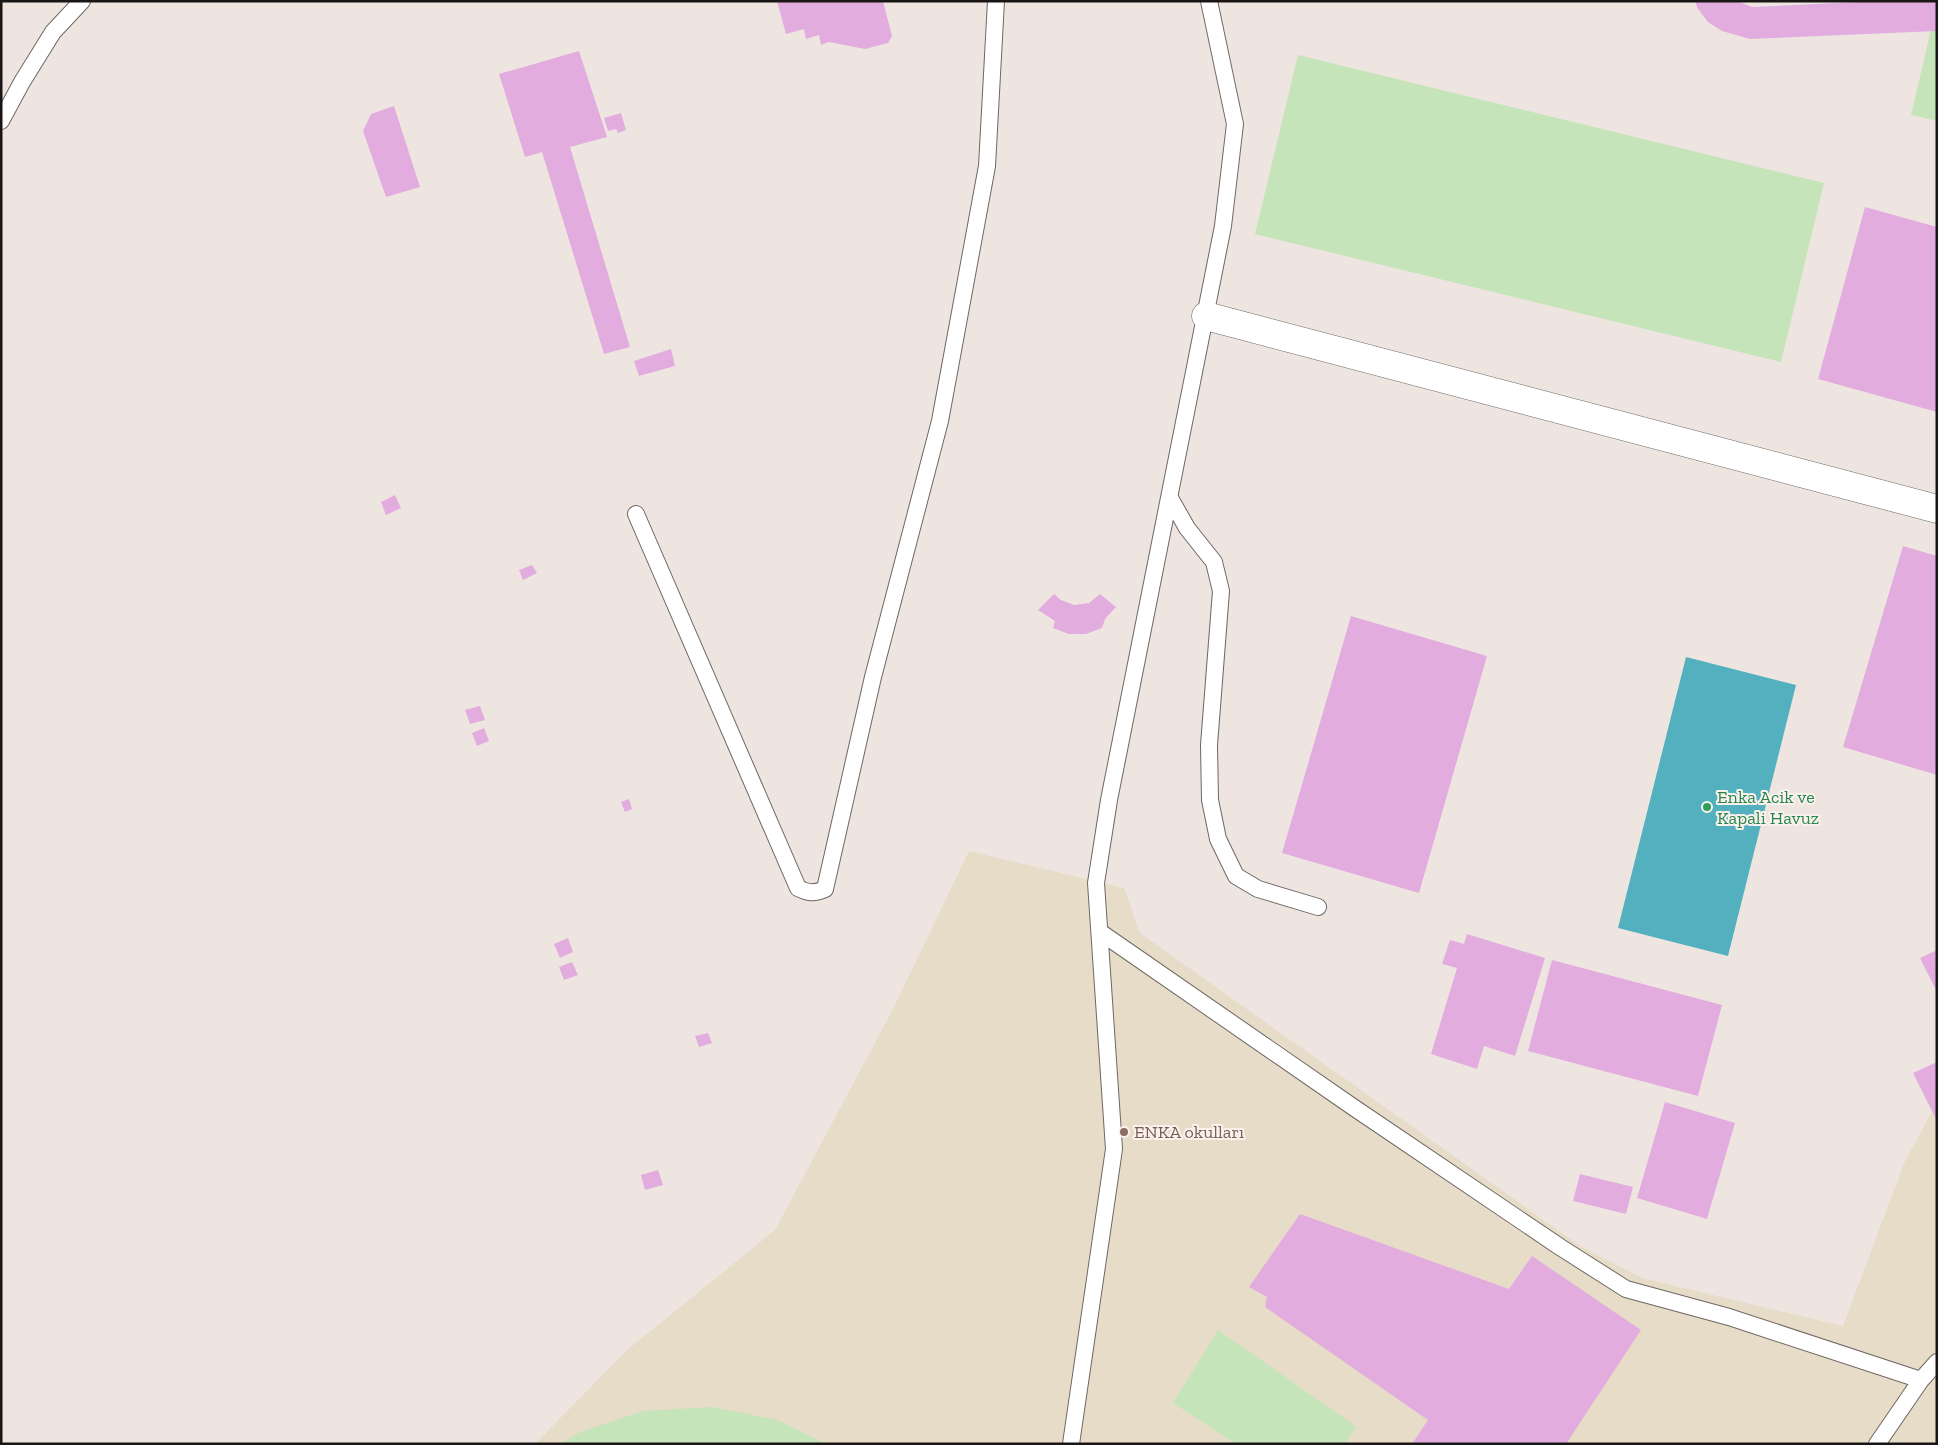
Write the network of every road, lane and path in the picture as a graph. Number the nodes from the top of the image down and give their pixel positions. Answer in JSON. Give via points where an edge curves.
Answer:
{"nodes":[{"id":1,"x":82,"y":1,"type":"edge"},
{"id":2,"x":996,"y":1,"type":"edge"},
{"id":3,"x":1209,"y":1,"type":"edge"},
{"id":4,"x":1,"y":121,"type":"edge"},
{"id":5,"x":1206,"y":316,"type":"junction"},
{"id":6,"x":1170,"y":498,"type":"junction"},
{"id":7,"x":1937,"y":509,"type":"edge"},
{"id":8,"x":636,"y":514,"type":"dead end"},
{"id":9,"x":1318,"y":907,"type":"dead end"},
{"id":10,"x":1100,"y":932,"type":"junction"},
{"id":11,"x":1937,"y":1362,"type":"edge"},
{"id":12,"x":1921,"y":1380,"type":"junction"},
{"id":13,"x":1071,"y":1444,"type":"edge"},
{"id":14,"x":1878,"y":1444,"type":"edge"}],
"edges":[{"from":1,"to":4,"type":"lane","via":[[53,32]]},
{"from":2,"to":8,"type":"lane","via":[[987,166],[940,421],[873,676],[824,888],[817,893],[798,888]]},
{"from":3,"to":5,"type":"lane","via":[[1235,124],[1223,226]]},
{"from":5,"to":6,"type":"lane"},
{"from":5,"to":7,"type":"street"},
{"from":6,"to":9,"type":"lane","via":[[1187,528],[1214,562],[1221,591],[1209,745],[1210,800],[1218,839],[1236,876],[1258,889]]},
{"from":6,"to":10,"type":"lane","via":[[1106,818],[1096,883]]},
{"from":10,"to":12,"type":"lane","via":[[1353,1107],[1626,1289],[1729,1317]]},
{"from":10,"to":13,"type":"lane","via":[[1114,1149]]},
{"from":11,"to":12,"type":"lane"},
{"from":12,"to":14,"type":"lane"}]}
